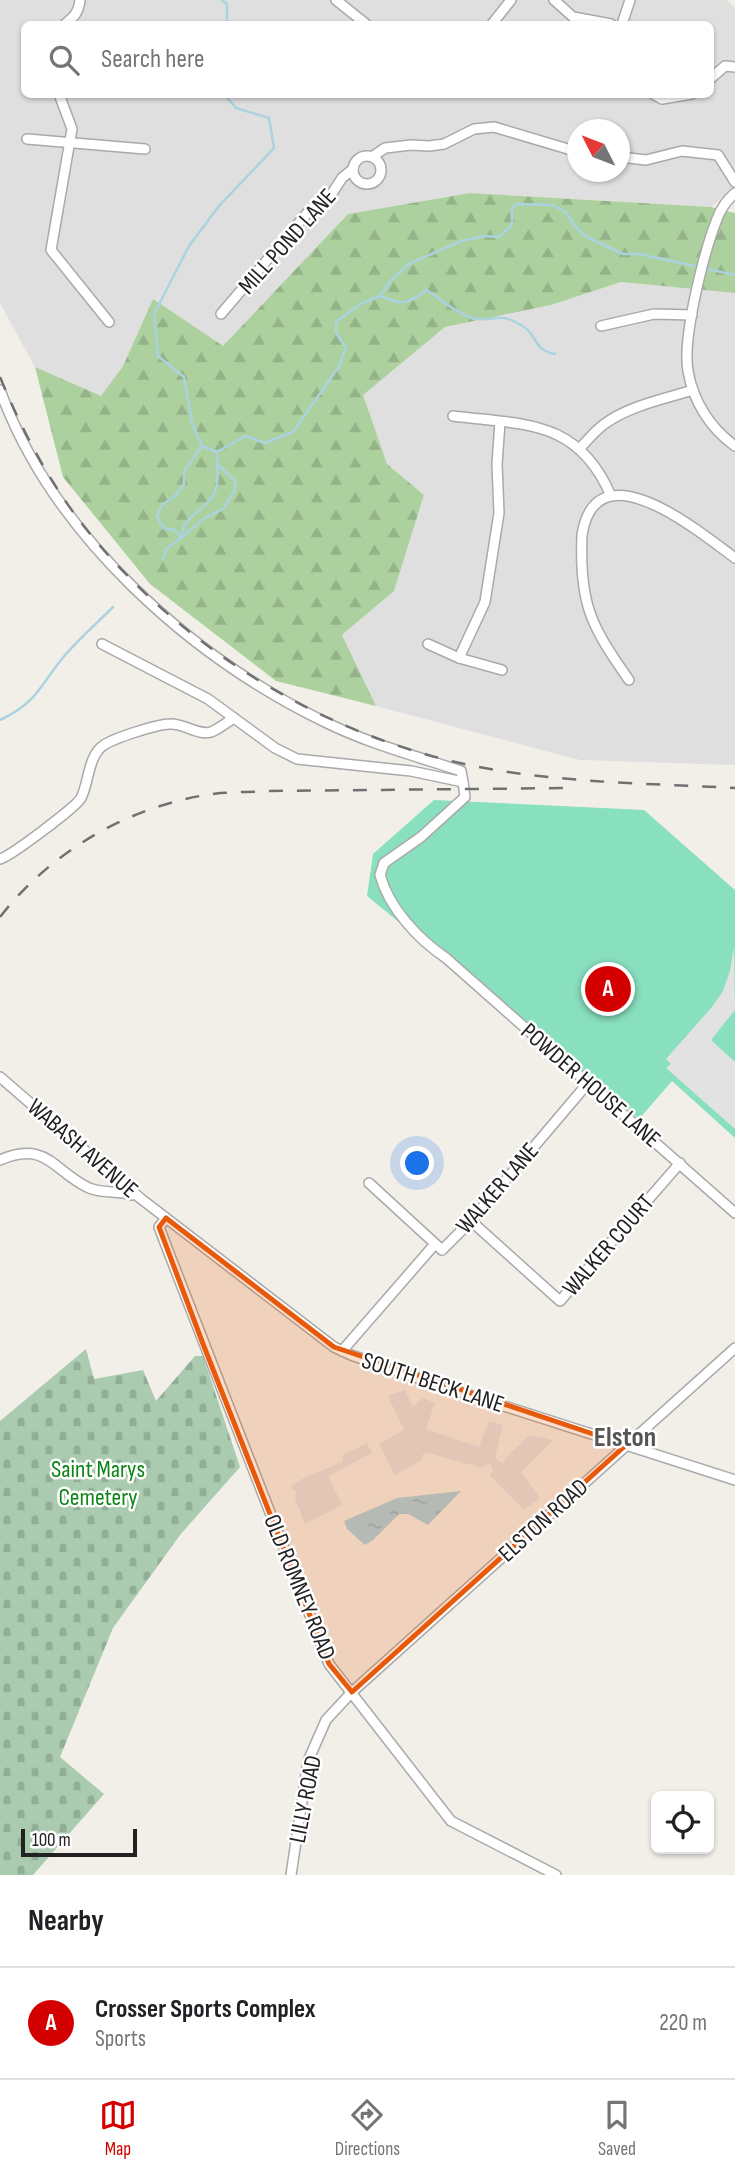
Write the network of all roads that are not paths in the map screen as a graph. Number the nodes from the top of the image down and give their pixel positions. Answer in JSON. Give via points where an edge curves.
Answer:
{"nodes":[{"id":1,"x":80,"y":0,"type":"edge"},
{"id":2,"x":336,"y":0,"type":"edge"},
{"id":3,"x":511,"y":0,"type":"edge"},
{"id":4,"x":554,"y":0,"type":"edge"},
{"id":5,"x":630,"y":0,"type":"edge"},
{"id":6,"x":69,"y":21,"type":"edge"},
{"id":7,"x":362,"y":21,"type":"edge"},
{"id":8,"x":494,"y":21,"type":"edge"},
{"id":9,"x":595,"y":21,"type":"edge"},
{"id":10,"x":623,"y":21,"type":"edge"},
{"id":11,"x":735,"y":67,"type":"edge"},
{"id":12,"x":714,"y":76,"type":"edge"},
{"id":13,"x":60,"y":98,"type":"edge"},
{"id":14,"x":27,"y":139,"type":"dead end"},
{"id":15,"x":69,"y":141,"type":"junction"},
{"id":16,"x":145,"y":149,"type":"dead end"},
{"id":17,"x":567,"y":149,"type":"edge"},
{"id":18,"x":372,"y":157,"type":"junction"},
{"id":19,"x":630,"y":158,"type":"edge"},
{"id":20,"x":353,"y":169,"type":"junction"},
{"id":21,"x":735,"y":182,"type":"edge"},
{"id":22,"x":735,"y":193,"type":"edge"},
{"id":23,"x":221,"y":314,"type":"dead end"},
{"id":24,"x":692,"y":315,"type":"junction"},
{"id":25,"x":109,"y":322,"type":"dead end"},
{"id":26,"x":601,"y":326,"type":"dead end"},
{"id":27,"x":0,"y":390,"type":"edge"},
{"id":28,"x":693,"y":390,"type":"junction"},
{"id":29,"x":453,"y":416,"type":"dead end"},
{"id":30,"x":500,"y":422,"type":"junction"},
{"id":31,"x":735,"y":446,"type":"edge"},
{"id":32,"x":579,"y":449,"type":"junction"},
{"id":33,"x":611,"y":496,"type":"junction"},
{"id":34,"x":735,"y":558,"type":"edge"},
{"id":35,"x":102,"y":644,"type":"dead end"},
{"id":36,"x":428,"y":644,"type":"dead end"},
{"id":37,"x":459,"y":657,"type":"junction"},
{"id":38,"x":502,"y":670,"type":"dead end"},
{"id":39,"x":629,"y":680,"type":"dead end"},
{"id":40,"x":234,"y":718,"type":"junction"},
{"id":41,"x":463,"y":782,"type":"junction"},
{"id":42,"x":0,"y":859,"type":"edge"},
{"id":43,"x":0,"y":1076,"type":"edge"},
{"id":44,"x":588,"y":1083,"type":"junction"},
{"id":45,"x":0,"y":1160,"type":"edge"},
{"id":46,"x":680,"y":1163,"type":"junction"},
{"id":47,"x":369,"y":1183,"type":"dead end"},
{"id":48,"x":140,"y":1198,"type":"junction"},
{"id":49,"x":735,"y":1213,"type":"edge"},
{"id":50,"x":166,"y":1218,"type":"junction"},
{"id":51,"x":471,"y":1221,"type":"junction"},
{"id":52,"x":435,"y":1244,"type":"junction"},
{"id":53,"x":735,"y":1348,"type":"edge"},
{"id":54,"x":342,"y":1352,"type":"junction"},
{"id":55,"x":626,"y":1445,"type":"junction"},
{"id":56,"x":735,"y":1480,"type":"edge"},
{"id":57,"x":352,"y":1692,"type":"junction"},
{"id":58,"x":291,"y":1875,"type":"edge"},
{"id":59,"x":556,"y":1875,"type":"edge"}],
"edges":[{"from":1,"to":6,"type":"street"},
{"from":2,"to":7,"type":"street"},
{"from":3,"to":8,"type":"street"},
{"from":4,"to":9,"type":"street","via":[[573,17]]},
{"from":5,"to":10,"type":"street"},
{"from":11,"to":12,"type":"street","via":[[725,66]]},
{"from":13,"to":15,"type":"street","via":[[72,129]]},
{"from":14,"to":15,"type":"street"},
{"from":15,"to":16,"type":"street"},
{"from":15,"to":25,"type":"street","via":[[51,250]]},
{"from":17,"to":18,"type":"street","name":"MILL POND LANE","via":[[494,127],[474,129],[444,144],[385,149]]},
{"from":18,"to":20,"type":"street","name":"MILL POND LANE","via":[[360,159]]},
{"from":18,"to":20,"type":"street","name":"MILL POND LANE","via":[[382,171],[375,182],[358,181]]},
{"from":19,"to":21,"type":"street","via":[[646,160],[681,151],[718,155]]},
{"from":20,"to":23,"type":"street","name":"MILL POND LANE","via":[[331,195],[309,211]]},
{"from":22,"to":24,"type":"street","via":[[717,217]]},
{"from":24,"to":26,"type":"street","via":[[654,314]]},
{"from":24,"to":28,"type":"street","via":[[686,354]]},
{"from":27,"to":41,"type":"street","via":[[25,444],[63,506],[122,576],[158,610],[220,660],[299,709],[386,747],[461,771]]},
{"from":28,"to":31,"type":"street","via":[[709,420]]},
{"from":28,"to":32,"type":"street","via":[[612,419]]},
{"from":29,"to":30,"type":"street"},
{"from":30,"to":32,"type":"street","via":[[552,431]]},
{"from":30,"to":37,"type":"street","via":[[499,513],[485,602]]},
{"from":32,"to":33,"type":"street"},
{"from":33,"to":34,"type":"street","via":[[662,507]]},
{"from":33,"to":39,"type":"street","via":[[597,504],[584,524],[583,587],[592,622]]},
{"from":35,"to":40,"type":"street","via":[[195,691]]},
{"from":36,"to":37,"type":"street"},
{"from":37,"to":38,"type":"street"},
{"from":40,"to":41,"type":"street","via":[[297,759],[411,771]]},
{"from":40,"to":42,"type":"street","via":[[210,732],[168,723],[104,745],[74,808]]},
{"from":41,"to":44,"type":"street","name":"POWDER HOUSE LANE","via":[[465,797],[384,863],[382,883],[406,922],[434,950]]},
{"from":43,"to":48,"type":"street","name":"WABASH AVENUE"},
{"from":44,"to":46,"type":"street","name":"POWDER HOUSE LANE"},
{"from":44,"to":51,"type":"street","name":"WALKER LANE"},
{"from":45,"to":48,"type":"street","via":[[30,1153],[49,1158],[88,1187]]},
{"from":46,"to":49,"type":"street","name":"POWDER HOUSE LANE"},
{"from":46,"to":51,"type":"street","name":"WALKER COURT","via":[[560,1301]]},
{"from":47,"to":52,"type":"street","name":"WALKER LANE"},
{"from":48,"to":50,"type":"street","name":"WABASH AVENUE"},
{"from":50,"to":54,"type":"street","name":"SOUTH BECK LANE"},
{"from":50,"to":57,"type":"street","name":"OLD ROMNEY ROAD","via":[[159,1227],[217,1380],[329,1664]]},
{"from":51,"to":52,"type":"street","name":"WALKER LANE","via":[[442,1250]]},
{"from":52,"to":54,"type":"street"},
{"from":53,"to":55,"type":"street","name":"ELSTON ROAD"},
{"from":54,"to":55,"type":"street","name":"SOUTH BECK LANE"},
{"from":55,"to":56,"type":"street","name":"SOUTH BECK LANE"},
{"from":55,"to":57,"type":"street","name":"ELSTON ROAD"},
{"from":57,"to":58,"type":"street","name":"LILLY ROAD","via":[[326,1720],[308,1760]]},
{"from":57,"to":59,"type":"street","name":"OLD ROMNEY ROAD","via":[[451,1821]]}]}
